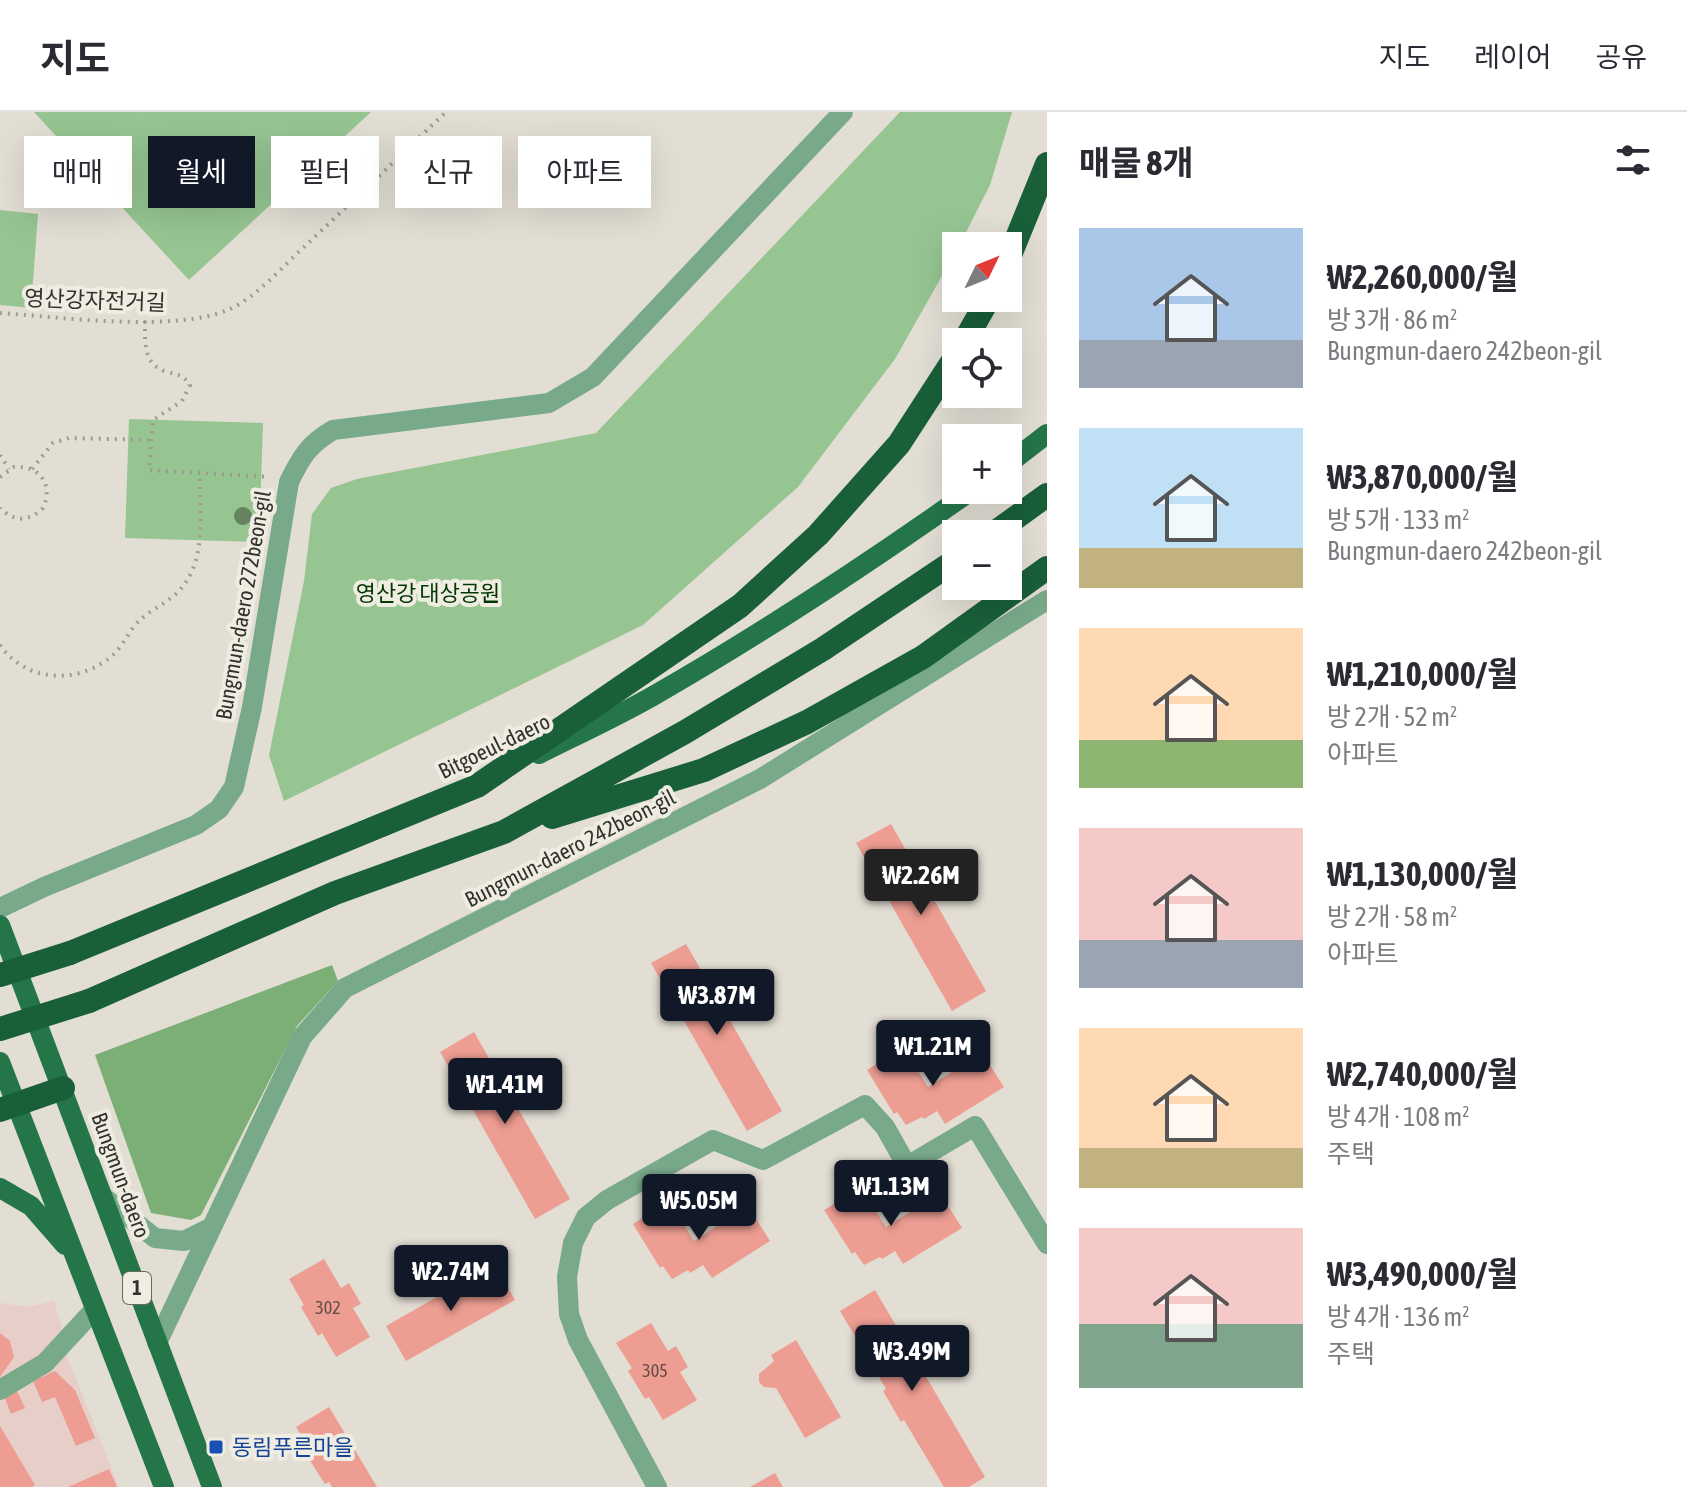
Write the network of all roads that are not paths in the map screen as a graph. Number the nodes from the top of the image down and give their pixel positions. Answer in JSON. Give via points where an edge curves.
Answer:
{"nodes":[{"id":1,"x":843,"y":112,"type":"edge"},
{"id":2,"x":1047,"y":164,"type":"edge"},
{"id":3,"x":1019,"y":232,"type":"edge"},
{"id":4,"x":942,"y":378,"type":"edge"},
{"id":5,"x":1047,"y":434,"type":"edge"},
{"id":6,"x":1022,"y":453,"type":"edge"},
{"id":7,"x":1047,"y":495,"type":"edge"},
{"id":8,"x":952,"y":504,"type":"edge"},
{"id":9,"x":1012,"y":520,"type":"edge"},
{"id":10,"x":1047,"y":568,"type":"edge"},
{"id":11,"x":942,"y":569,"type":"edge"},
{"id":12,"x":1047,"y":600,"type":"edge"},
{"id":13,"x":477,"y":786,"type":"junction"},
{"id":14,"x":504,"y":832,"type":"junction"},
{"id":15,"x":0,"y":908,"type":"edge"},
{"id":16,"x":0,"y":925,"type":"edge"},
{"id":17,"x":0,"y":975,"type":"edge"},
{"id":18,"x":0,"y":1029,"type":"edge"},
{"id":19,"x":0,"y":1062,"type":"edge"},
{"id":20,"x":63,"y":1088,"type":"junction"},
{"id":21,"x":8,"y":1107,"type":"edge"},
{"id":22,"x":0,"y":1188,"type":"edge"},
{"id":23,"x":102,"y":1196,"type":"junction"},
{"id":24,"x":212,"y":1227,"type":"junction"},
{"id":25,"x":1047,"y":1244,"type":"edge"},
{"id":26,"x":73,"y":1254,"type":"junction"},
{"id":27,"x":94,"y":1310,"type":"junction"},
{"id":28,"x":157,"y":1343,"type":"junction"},
{"id":29,"x":0,"y":1390,"type":"edge"},
{"id":30,"x":164,"y":1487,"type":"edge"},
{"id":31,"x":212,"y":1487,"type":"edge"},
{"id":32,"x":657,"y":1487,"type":"edge"}],
"edges":[{"from":1,"to":15,"type":"street","name":"Bungmun-daero 272beon-gil","via":[[593,377],[573,391],[549,403],[333,430],[316,440],[289,482],[234,787],[219,809],[196,825]]},
{"from":2,"to":3,"type":"highway"},
{"from":4,"to":13,"type":"highway","via":[[899,444],[818,535],[740,606]]},
{"from":5,"to":6,"type":"main road"},
{"from":7,"to":9,"type":"highway"},
{"from":8,"to":13,"type":"main road","name":"Bitgoeul-daero","via":[[788,615],[652,697]]},
{"from":10,"to":14,"type":"highway","via":[[923,657],[807,722],[704,770]]},
{"from":11,"to":14,"type":"highway","via":[[685,732]]},
{"from":12,"to":24,"type":"street","name":"Bungmun-daero 242beon-gil","via":[[760,779],[345,988],[302,1037]]},
{"from":13,"to":17,"type":"highway","name":"Bitgoeul-daero","bridge":true,"via":[[70,953]]},
{"from":14,"to":18,"type":"highway","bridge":true,"via":[[335,893],[89,1001]]},
{"from":16,"to":20,"type":"main road","name":"Bungmun-daero","number":"1"},
{"from":19,"to":21,"type":"main road","number":"1"},
{"from":20,"to":21,"type":"highway"},
{"from":20,"to":23,"type":"main road","name":"Bungmun-daero","number":"1"},
{"from":21,"to":26,"type":"main road","number":"1"},
{"from":22,"to":26,"type":"main road","via":[[31,1206]]},
{"from":23,"to":24,"type":"street","via":[[155,1238],[184,1241]]},
{"from":23,"to":28,"type":"main road","name":"Bungmun-daero","number":"1"},
{"from":24,"to":28,"type":"street","name":"Bungmun-daero 242beon-gil"},
{"from":25,"to":32,"type":"street","via":[[975,1126],[907,1166],[865,1105],[763,1160],[713,1140],[595,1208],[578,1231],[570,1257],[569,1314]]},
{"from":26,"to":27,"type":"main road","number":"1"},
{"from":27,"to":29,"type":"street","via":[[45,1363]]},
{"from":27,"to":30,"type":"main road","number":"1"},
{"from":28,"to":31,"type":"main road","name":"Bungmun-daero","number":"1"}]}
